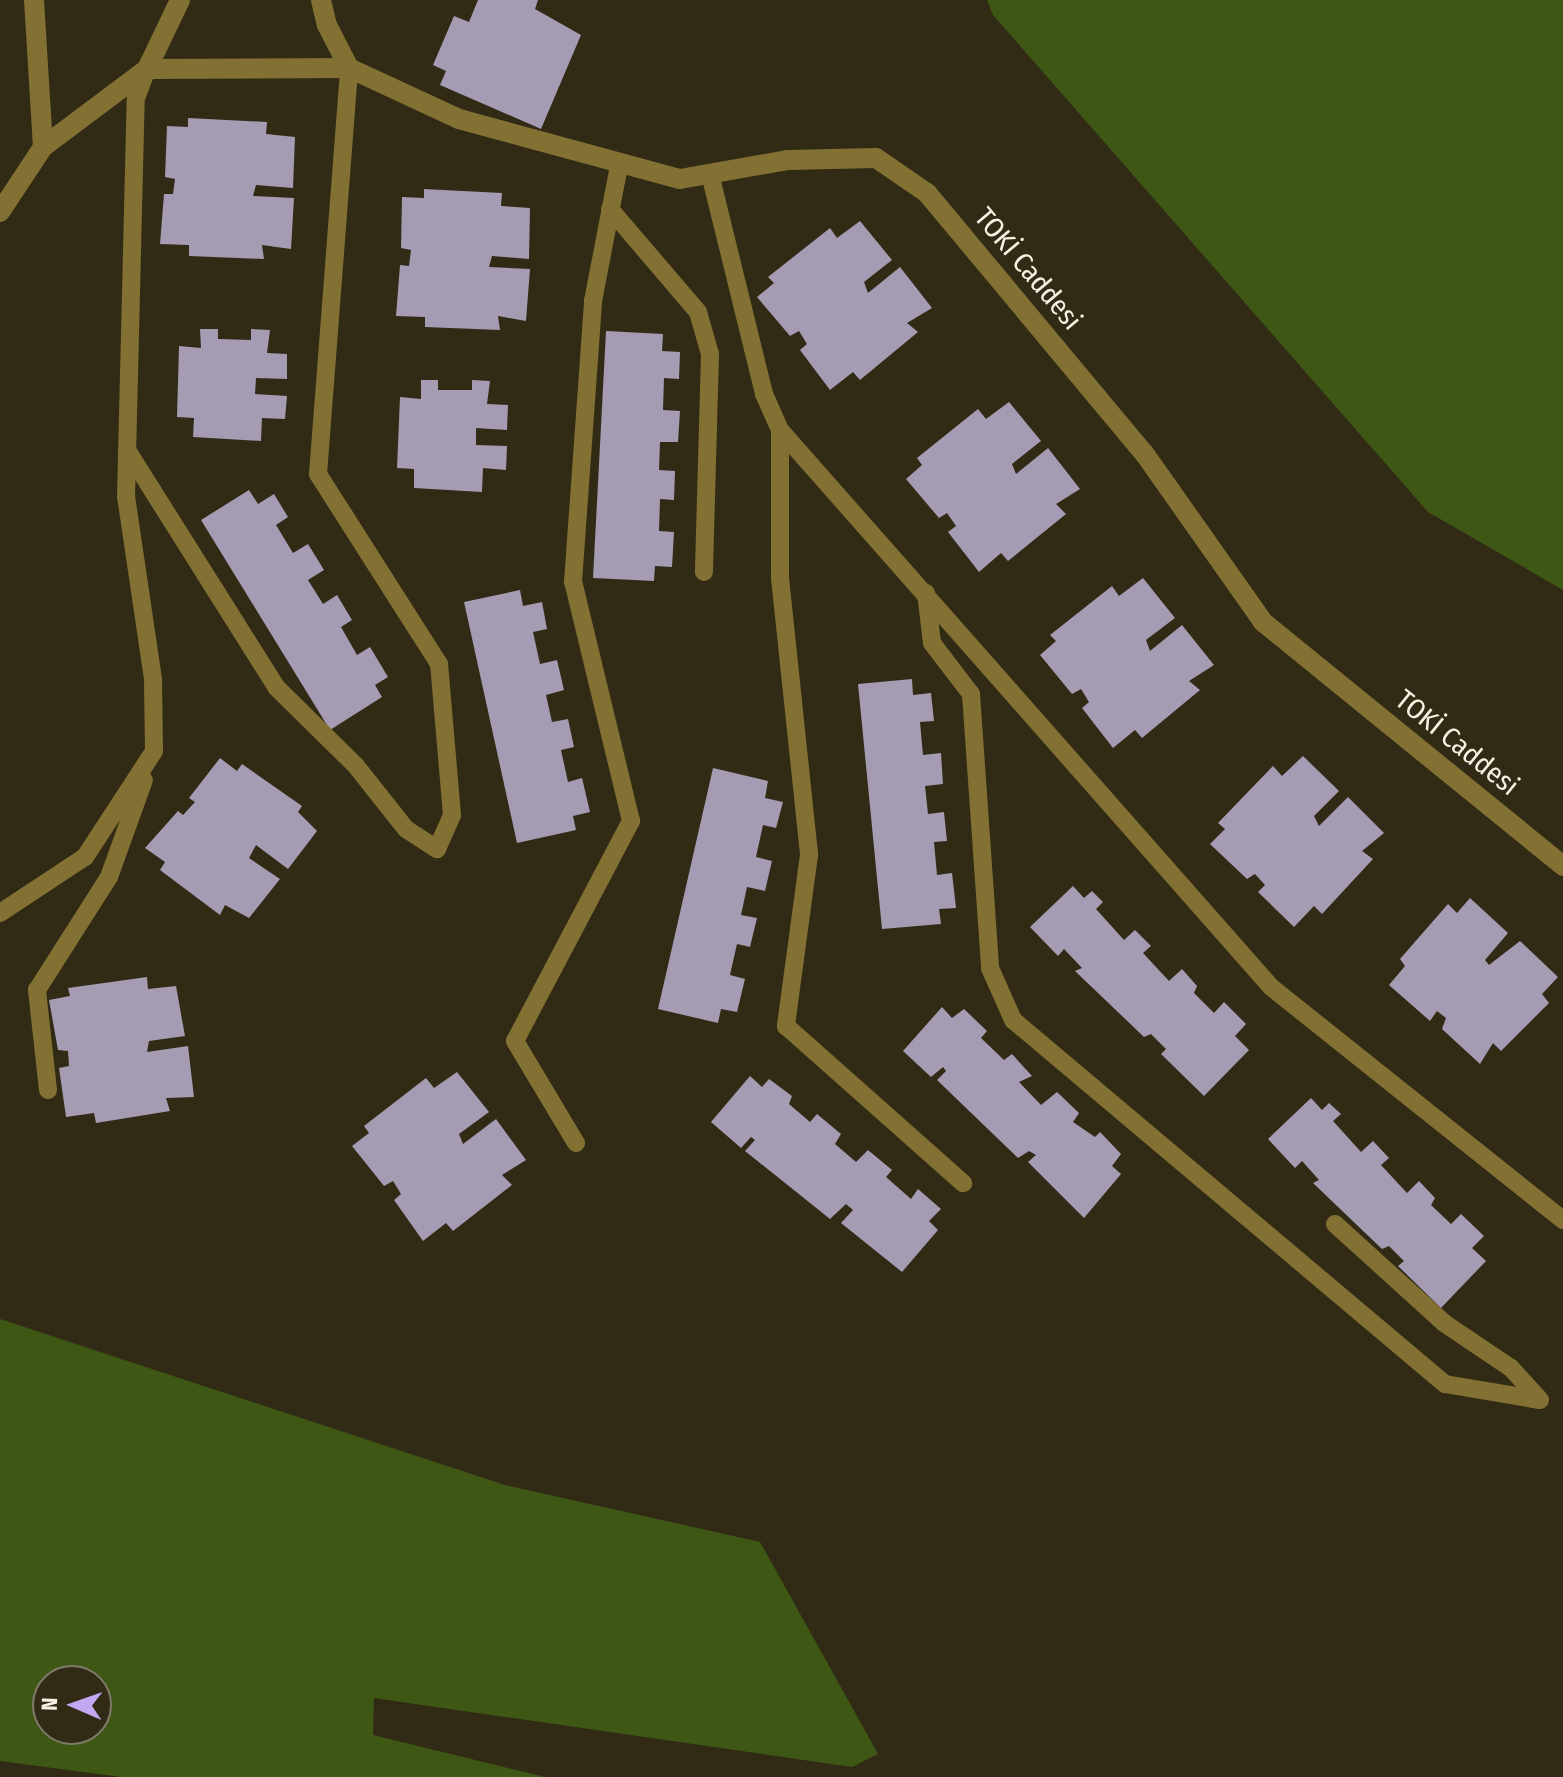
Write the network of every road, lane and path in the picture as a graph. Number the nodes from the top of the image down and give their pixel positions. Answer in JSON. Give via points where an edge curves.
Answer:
{"nodes":[{"id":1,"x":34,"y":0,"type":"edge"},
{"id":2,"x":180,"y":0,"type":"edge"},
{"id":3,"x":321,"y":0,"type":"edge"},
{"id":4,"x":349,"y":68,"type":"junction"},
{"id":5,"x":147,"y":69,"type":"junction"},
{"id":6,"x":43,"y":147,"type":"junction"},
{"id":7,"x":619,"y":166,"type":"junction"},
{"id":8,"x":710,"y":174,"type":"junction"},
{"id":9,"x":610,"y":209,"type":"junction"},
{"id":10,"x":0,"y":212,"type":"edge"},
{"id":11,"x":780,"y":430,"type":"junction"},
{"id":12,"x":127,"y":450,"type":"junction"},
{"id":13,"x":704,"y":572,"type":"dead end"},
{"id":14,"x":925,"y":590,"type":"junction"},
{"id":15,"x":154,"y":751,"type":"junction"},
{"id":16,"x":1563,"y":866,"type":"edge"},
{"id":17,"x":0,"y":913,"type":"edge"},
{"id":18,"x":48,"y":1090,"type":"dead end"},
{"id":19,"x":576,"y":1143,"type":"dead end"},
{"id":20,"x":963,"y":1183,"type":"dead end"},
{"id":21,"x":1563,"y":1220,"type":"edge"},
{"id":22,"x":1335,"y":1224,"type":"dead end"}],
"edges":[{"from":1,"to":6,"type":"street"},
{"from":2,"to":5,"type":"street"},
{"from":3,"to":4,"type":"street"},
{"from":4,"to":5,"type":"street"},
{"from":4,"to":7,"type":"street","name":"TOKİ Caddesi","via":[[459,119]]},
{"from":4,"to":12,"type":"lane","via":[[318,474],[439,664],[452,815],[437,849],[406,829],[356,766],[276,687]]},
{"from":5,"to":6,"type":"street"},
{"from":5,"to":12,"type":"lane","via":[[136,98]]},
{"from":6,"to":10,"type":"street"},
{"from":7,"to":8,"type":"street","name":"TOKİ Caddesi","via":[[680,179]]},
{"from":7,"to":9,"type":"lane"},
{"from":8,"to":11,"type":"lane","via":[[764,394]]},
{"from":8,"to":16,"type":"street","name":"TOKİ Caddesi","via":[[788,160],[876,158],[927,193],[1144,453],[1263,622]]},
{"from":9,"to":13,"type":"lane","via":[[698,312],[710,354]]},
{"from":9,"to":19,"type":"lane","via":[[593,301],[573,582],[631,821],[515,1041]]},
{"from":11,"to":14,"type":"lane"},
{"from":11,"to":20,"type":"lane","via":[[780,578],[809,855],[786,1026]]},
{"from":12,"to":15,"type":"lane","via":[[126,497],[153,679]]},
{"from":14,"to":21,"type":"lane","via":[[1271,987]]},
{"from":14,"to":22,"type":"lane","via":[[932,643],[971,694],[990,968],[1013,1020],[1445,1384],[1540,1400],[1511,1368],[1444,1323]]},
{"from":15,"to":17,"type":"lane","via":[[85,857]]},
{"from":15,"to":18,"type":"lane","via":[[109,877],[37,990]]}]}
